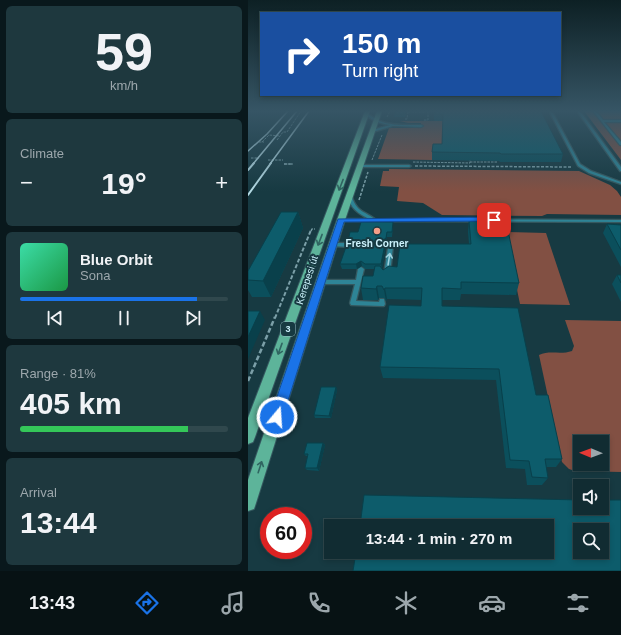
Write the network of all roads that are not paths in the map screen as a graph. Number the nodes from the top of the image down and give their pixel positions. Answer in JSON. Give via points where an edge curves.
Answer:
{"nodes":[{"id":1,"x":358,"y":138,"type":"edge"},
{"id":2,"x":371,"y":138,"type":"edge"},
{"id":3,"x":564,"y":138,"type":"edge"},
{"id":4,"x":597,"y":138,"type":"edge"},
{"id":5,"x":409,"y":164,"type":"road end"},
{"id":6,"x":360,"y":166,"type":"junction"},
{"id":7,"x":621,"y":170,"type":"edge"},
{"id":8,"x":621,"y":183,"type":"edge"},
{"id":9,"x":350,"y":195,"type":"junction"},
{"id":10,"x":341,"y":220,"type":"junction"},
{"id":11,"x":375,"y":220,"type":"junction"},
{"id":12,"x":621,"y":221,"type":"edge"},
{"id":13,"x":333,"y":245,"type":"junction"},
{"id":14,"x":348,"y":245,"type":"edge"},
{"id":15,"x":386,"y":246,"type":"edge"},
{"id":16,"x":361,"y":269,"type":"dead end"},
{"id":17,"x":386,"y":278,"type":"edge"},
{"id":18,"x":321,"y":282,"type":"junction"},
{"id":19,"x":358,"y":282,"type":"junction"},
{"id":20,"x":382,"y":302,"type":"dead end"},
{"id":21,"x":248,"y":437,"type":"edge"},
{"id":22,"x":248,"y":503,"type":"edge"}],
"edges":[{"from":1,"to":21,"type":"main road","name":"Kerepesi út","number":"3","one_way":true},
{"from":2,"to":6,"type":"main road","name":"Kerepesi út","number":"3"},
{"from":3,"to":8,"type":"lane","via":[[579,165],[590,172]]},
{"from":4,"to":7,"type":"lane"},
{"from":5,"to":6,"type":"lane"},
{"from":6,"to":9,"type":"main road","name":"Kerepesi út","number":"3"},
{"from":9,"to":10,"type":"main road","name":"Kerepesi út","number":"3"},
{"from":9,"to":11,"type":"lane","via":[[350,202],[354,207]]},
{"from":10,"to":11,"type":"lane"},
{"from":10,"to":13,"type":"main road","name":"Kerepesi út","number":"3"},
{"from":11,"to":12,"type":"lane"},
{"from":13,"to":14,"type":"lane"},
{"from":13,"to":18,"type":"main road","name":"Kerepesi út","number":"3"},
{"from":17,"to":15,"type":"lane","one_way":true,"via":[[391,246]]},
{"from":16,"to":19,"type":"lane"},
{"from":18,"to":19,"type":"lane"},
{"from":22,"to":18,"type":"main road","name":"Kerepesi út","number":"3","one_way":true},
{"from":19,"to":20,"type":"lane","via":[[353,303]]}]}
